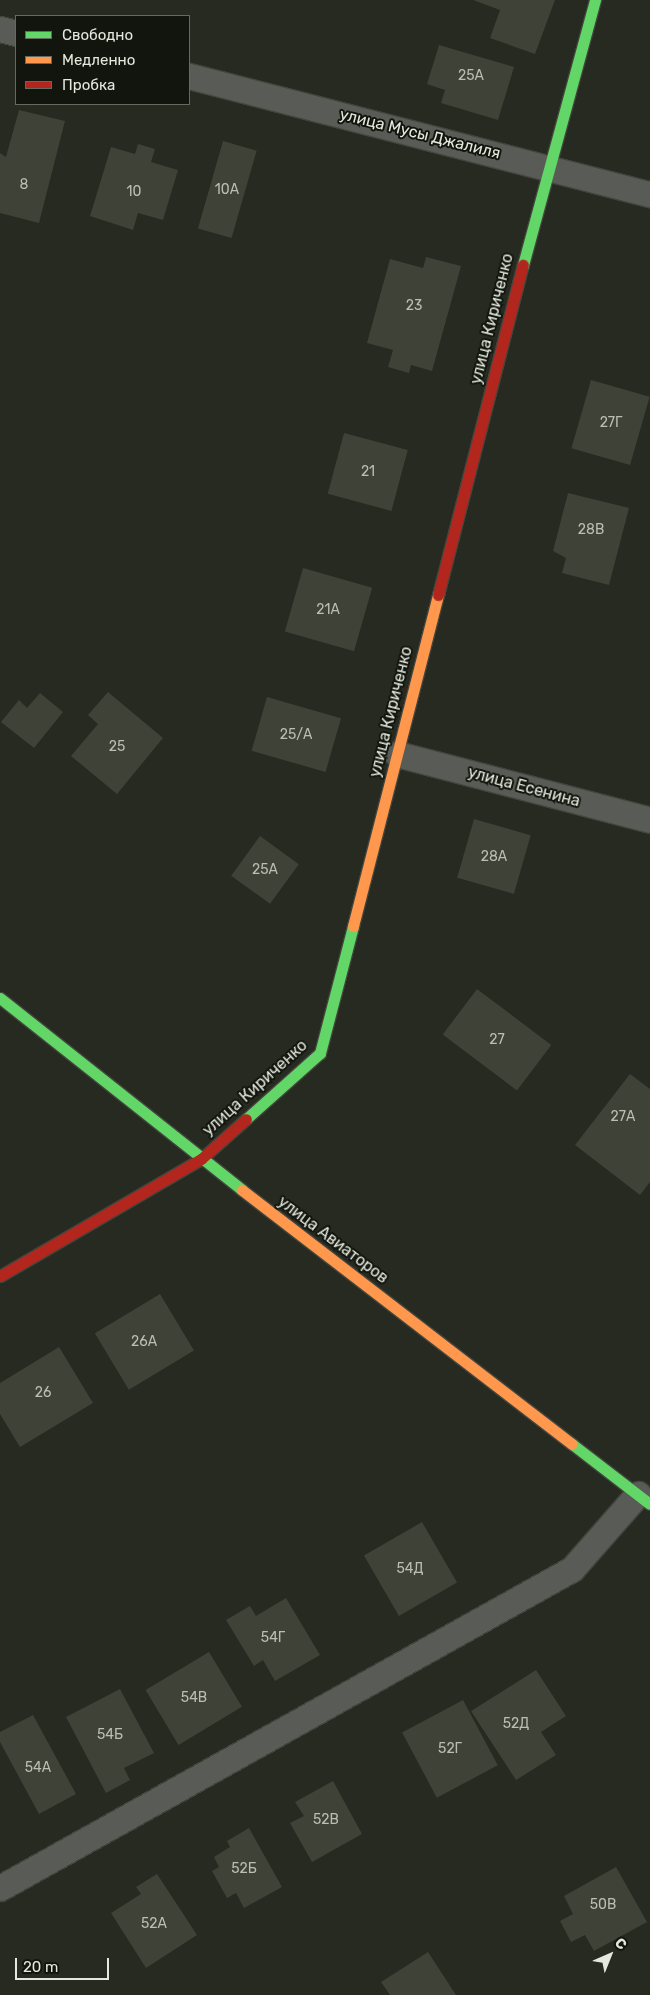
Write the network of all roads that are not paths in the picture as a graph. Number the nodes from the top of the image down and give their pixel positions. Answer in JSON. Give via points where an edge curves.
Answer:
{"nodes":[{"id":1,"x":595,"y":0,"type":"edge"},
{"id":2,"x":0,"y":29,"type":"edge"},
{"id":3,"x":15,"y":33,"type":"edge"},
{"id":4,"x":190,"y":76,"type":"edge"},
{"id":5,"x":548,"y":166,"type":"junction"},
{"id":6,"x":650,"y":194,"type":"edge"},
{"id":7,"x":397,"y":754,"type":"junction"},
{"id":8,"x":650,"y":820,"type":"edge"},
{"id":9,"x":0,"y":998,"type":"edge"},
{"id":10,"x":201,"y":1159,"type":"junction"},
{"id":11,"x":0,"y":1276,"type":"edge"},
{"id":12,"x":644,"y":1499,"type":"edge"},
{"id":13,"x":0,"y":1888,"type":"edge"}],
"edges":[{"from":1,"to":5,"type":"street","name":"улица Кириченко"},
{"from":2,"to":3,"type":"street"},
{"from":4,"to":5,"type":"street","name":"улица Мусы Джалиля"},
{"from":5,"to":6,"type":"street","name":"улица Мусы Джалиля"},
{"from":5,"to":7,"type":"street","name":"улица Кириченко"},
{"from":7,"to":8,"type":"street","name":"улица Есенина"},
{"from":7,"to":10,"type":"street","name":"улица Кириченко","via":[[320,1053]]},
{"from":9,"to":10,"type":"street","name":"улица Авиаторов"},
{"from":10,"to":11,"type":"street","name":"улица Кириченко"},
{"from":10,"to":12,"type":"street","name":"улица Авиаторов"},
{"from":12,"to":13,"type":"street","via":[[572,1569]]}]}
